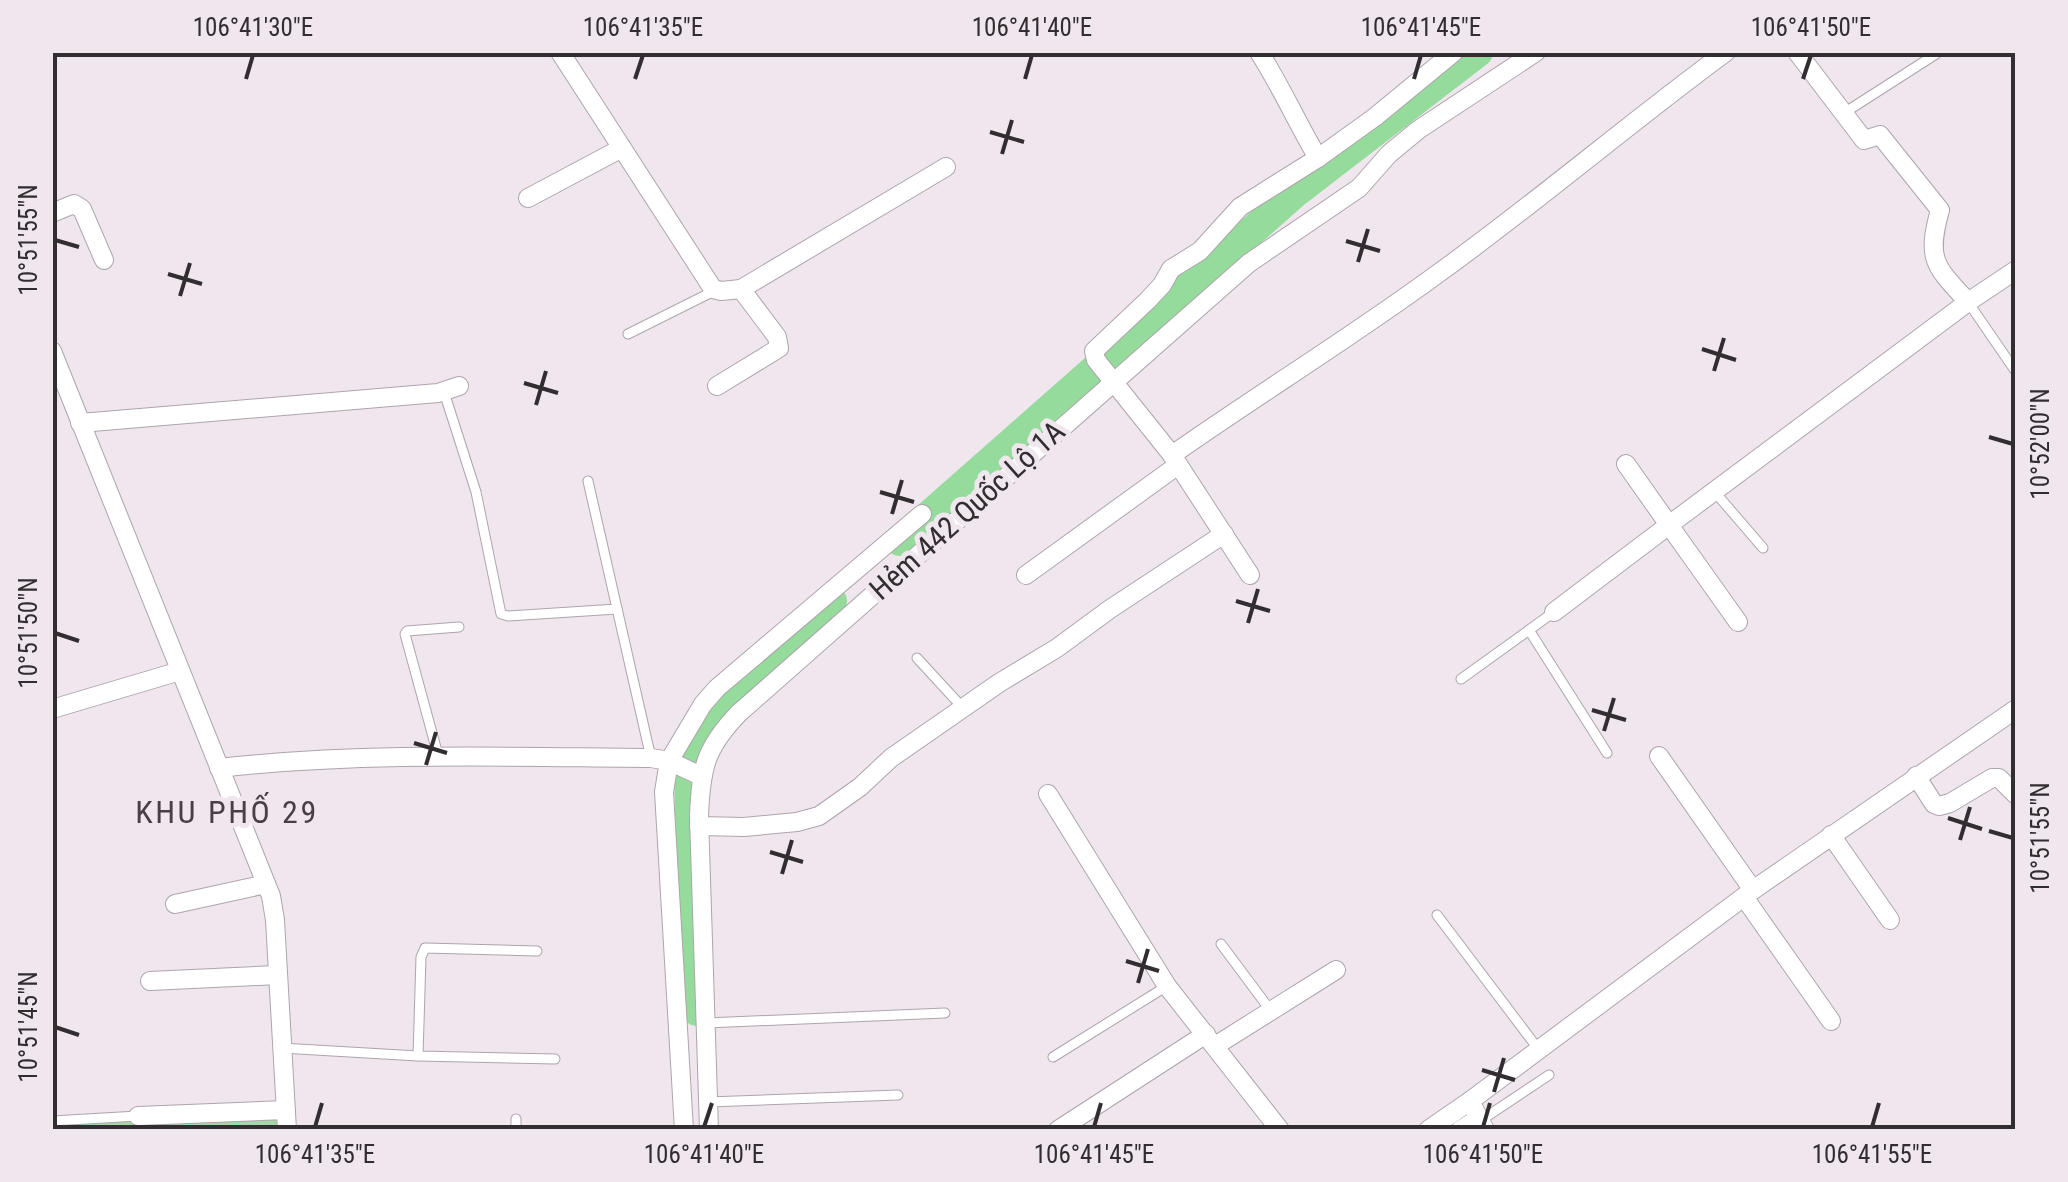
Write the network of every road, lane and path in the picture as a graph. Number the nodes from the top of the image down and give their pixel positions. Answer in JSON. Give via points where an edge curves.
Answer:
{"nodes":[{"id":1,"x":560,"y":52,"type":"edge"},
{"id":2,"x":1259,"y":52,"type":"edge"},
{"id":3,"x":1454,"y":52,"type":"edge"},
{"id":4,"x":1536,"y":52,"type":"edge"},
{"id":5,"x":1726,"y":52,"type":"edge"},
{"id":6,"x":1797,"y":52,"type":"edge"},
{"id":7,"x":1936,"y":54,"type":"edge"},
{"id":8,"x":1505,"y":60,"type":"edge"},
{"id":9,"x":1844,"y":113,"type":"junction"},
{"id":10,"x":622,"y":148,"type":"junction"},
{"id":11,"x":1318,"y":158,"type":"junction"},
{"id":12,"x":946,"y":167,"type":"dead end"},
{"id":13,"x":528,"y":198,"type":"dead end"},
{"id":14,"x":52,"y":213,"type":"edge"},
{"id":15,"x":104,"y":260,"type":"dead end"},
{"id":16,"x":2016,"y":270,"type":"edge"},
{"id":17,"x":741,"y":289,"type":"junction"},
{"id":18,"x":716,"y":290,"type":"junction"},
{"id":19,"x":1968,"y":302,"type":"junction"},
{"id":20,"x":628,"y":334,"type":"dead end"},
{"id":21,"x":52,"y":351,"type":"edge"},
{"id":22,"x":2016,"y":372,"type":"edge"},
{"id":23,"x":1111,"y":379,"type":"junction"},
{"id":24,"x":718,"y":386,"type":"dead end"},
{"id":25,"x":451,"y":389,"type":"joint"},
{"id":26,"x":80,"y":423,"type":"junction"},
{"id":27,"x":1175,"y":460,"type":"junction"},
{"id":28,"x":1626,"y":464,"type":"dead end"},
{"id":29,"x":588,"y":481,"type":"dead end"},
{"id":30,"x":1714,"y":491,"type":"junction"},
{"id":31,"x":922,"y":514,"type":"dead end"},
{"id":32,"x":1669,"y":525,"type":"junction"},
{"id":33,"x":1224,"y":534,"type":"junction"},
{"id":34,"x":1763,"y":548,"type":"dead end"},
{"id":35,"x":1026,"y":575,"type":"dead end"},
{"id":36,"x":1250,"y":575,"type":"dead end"},
{"id":37,"x":618,"y":609,"type":"junction"},
{"id":38,"x":1554,"y":612,"type":"joint"},
{"id":39,"x":1738,"y":622,"type":"dead end"},
{"id":40,"x":459,"y":627,"type":"dead end"},
{"id":41,"x":1529,"y":630,"type":"junction"},
{"id":42,"x":917,"y":658,"type":"dead end"},
{"id":43,"x":180,"y":671,"type":"junction"},
{"id":44,"x":1461,"y":678,"type":"dead end"},
{"id":45,"x":964,"y":708,"type":"junction"},
{"id":46,"x":52,"y":709,"type":"edge"},
{"id":47,"x":2016,"y":709,"type":"edge"},
{"id":48,"x":1607,"y":753,"type":"dead end"},
{"id":49,"x":1659,"y":756,"type":"dead end"},
{"id":50,"x":438,"y":758,"type":"junction"},
{"id":51,"x":660,"y":759,"type":"junction"},
{"id":52,"x":219,"y":768,"type":"junction"},
{"id":53,"x":694,"y":773,"type":"junction"},
{"id":54,"x":1916,"y":776,"type":"junction"},
{"id":55,"x":1048,"y":794,"type":"dead end"},
{"id":56,"x":2016,"y":795,"type":"edge"},
{"id":57,"x":699,"y":826,"type":"junction"},
{"id":58,"x":1831,"y":836,"type":"junction"},
{"id":59,"x":266,"y":884,"type":"junction"},
{"id":60,"x":1748,"y":894,"type":"junction"},
{"id":61,"x":175,"y":904,"type":"dead end"},
{"id":62,"x":1437,"y":914,"type":"dead end"},
{"id":63,"x":1890,"y":920,"type":"dead end"},
{"id":64,"x":1220,"y":944,"type":"dead end"},
{"id":65,"x":537,"y":951,"type":"dead end"},
{"id":66,"x":1336,"y":970,"type":"dead end"},
{"id":67,"x":278,"y":975,"type":"junction"},
{"id":68,"x":150,"y":981,"type":"dead end"},
{"id":69,"x":1167,"y":986,"type":"junction"},
{"id":70,"x":1271,"y":1011,"type":"junction"},
{"id":71,"x":946,"y":1014,"type":"dead end"},
{"id":72,"x":1830,"y":1021,"type":"dead end"},
{"id":73,"x":706,"y":1023,"type":"junction"},
{"id":74,"x":1211,"y":1040,"type":"junction"},
{"id":75,"x":281,"y":1048,"type":"junction"},
{"id":76,"x":1539,"y":1050,"type":"junction"},
{"id":77,"x":418,"y":1056,"type":"junction"},
{"id":78,"x":1053,"y":1057,"type":"dead end"},
{"id":79,"x":554,"y":1059,"type":"dead end"},
{"id":80,"x":1549,"y":1075,"type":"dead end"},
{"id":81,"x":898,"y":1095,"type":"dead end"},
{"id":82,"x":708,"y":1102,"type":"junction"},
{"id":83,"x":286,"y":1110,"type":"junction"},
{"id":84,"x":138,"y":1116,"type":"joint"},
{"id":85,"x":1479,"y":1117,"type":"edge"},
{"id":86,"x":52,"y":1121,"type":"edge"},
{"id":87,"x":286,"y":1130,"type":"edge"},
{"id":88,"x":684,"y":1130,"type":"edge"},
{"id":89,"x":709,"y":1130,"type":"edge"},
{"id":90,"x":1058,"y":1130,"type":"edge"},
{"id":91,"x":1280,"y":1130,"type":"edge"},
{"id":92,"x":1428,"y":1130,"type":"edge"},
{"id":93,"x":1460,"y":1130,"type":"edge"}],
"edges":[{"from":1,"to":10,"type":"street"},
{"from":2,"to":11,"type":"street"},
{"from":3,"to":11,"type":"street"},
{"from":4,"to":8,"type":"street","name":"Hẻm 442 Quốc Lộ 1A"},
{"from":5,"to":27,"type":"street","via":[[1434,276]]},
{"from":6,"to":9,"type":"street"},
{"from":7,"to":9,"type":"lane"},
{"from":8,"to":23,"type":"street","name":"Hẻm 442 Quốc Lộ 1A","via":[[1389,154],[1359,188],[1249,262]]},
{"from":9,"to":19,"type":"street","via":[[1864,140],[1880,135],[1940,210],[1933,254]]},
{"from":10,"to":13,"type":"street"},
{"from":10,"to":18,"type":"street"},
{"from":11,"to":23,"type":"street","via":[[1240,207],[1096,348],[1093,355]]},
{"from":12,"to":17,"type":"street"},
{"from":14,"to":15,"type":"street","via":[[74,204],[82,209]]},
{"from":16,"to":19,"type":"street"},
{"from":17,"to":18,"type":"street"},
{"from":17,"to":24,"type":"street","via":[[778,337],[779,348]]},
{"from":18,"to":20,"type":"lane"},
{"from":19,"to":22,"type":"lane"},
{"from":19,"to":30,"type":"street"},
{"from":21,"to":26,"type":"street"},
{"from":23,"to":27,"type":"street"},
{"from":23,"to":53,"type":"street","name":"Hẻm 442 Quốc Lộ 1A","via":[[739,713]]},
{"from":25,"to":26,"type":"street"},
{"from":25,"to":37,"type":"lane","via":[[500,614]]},
{"from":26,"to":43,"type":"street"},
{"from":27,"to":33,"type":"street"},
{"from":27,"to":35,"type":"street"},
{"from":28,"to":32,"type":"street"},
{"from":29,"to":37,"type":"lane"},
{"from":30,"to":32,"type":"street"},
{"from":30,"to":34,"type":"lane"},
{"from":31,"to":51,"type":"street","via":[[716,688]]},
{"from":32,"to":38,"type":"street"},
{"from":32,"to":39,"type":"street"},
{"from":33,"to":36,"type":"street"},
{"from":33,"to":45,"type":"street"},
{"from":37,"to":51,"type":"lane"},
{"from":38,"to":41,"type":"lane"},
{"from":40,"to":50,"type":"lane","via":[[405,634]]},
{"from":41,"to":44,"type":"lane"},
{"from":41,"to":48,"type":"lane"},
{"from":42,"to":45,"type":"lane"},
{"from":43,"to":46,"type":"street"},
{"from":43,"to":52,"type":"street"},
{"from":45,"to":57,"type":"street","via":[[819,816]]},
{"from":47,"to":54,"type":"street"},
{"from":49,"to":60,"type":"street"},
{"from":50,"to":51,"type":"street"},
{"from":50,"to":52,"type":"street"},
{"from":51,"to":53,"type":"street"},
{"from":51,"to":88,"type":"street"},
{"from":52,"to":59,"type":"street"},
{"from":53,"to":57,"type":"street","name":"Hẻm 442 Quốc Lộ 1A"},
{"from":54,"to":56,"type":"street","via":[[1939,806],[1995,777]]},
{"from":54,"to":58,"type":"street"},
{"from":55,"to":69,"type":"street"},
{"from":57,"to":73,"type":"street","name":"Hẻm 442 Quốc Lộ 1A"},
{"from":58,"to":60,"type":"street"},
{"from":58,"to":63,"type":"street"},
{"from":59,"to":61,"type":"street"},
{"from":59,"to":67,"type":"street"},
{"from":60,"to":72,"type":"street"},
{"from":60,"to":76,"type":"street"},
{"from":62,"to":76,"type":"lane"},
{"from":64,"to":70,"type":"lane"},
{"from":65,"to":77,"type":"lane","via":[[425,948]]},
{"from":66,"to":70,"type":"street"},
{"from":67,"to":68,"type":"street"},
{"from":67,"to":75,"type":"street"},
{"from":69,"to":74,"type":"street"},
{"from":69,"to":78,"type":"lane"},
{"from":70,"to":74,"type":"street"},
{"from":71,"to":73,"type":"lane"},
{"from":73,"to":82,"type":"street","name":"Hẻm 442 Quốc Lộ 1A"},
{"from":74,"to":90,"type":"street"},
{"from":74,"to":91,"type":"street"},
{"from":75,"to":77,"type":"lane"},
{"from":75,"to":83,"type":"street"},
{"from":76,"to":85,"type":"street"},
{"from":77,"to":79,"type":"lane"},
{"from":80,"to":85,"type":"lane"},
{"from":81,"to":82,"type":"lane"},
{"from":82,"to":89,"type":"street","name":"Hẻm 442 Quốc Lộ 1A"},
{"from":83,"to":84,"type":"street"},
{"from":83,"to":87,"type":"street"},
{"from":84,"to":86,"type":"lane"},
{"from":85,"to":92,"type":"street"},
{"from":85,"to":93,"type":"street"}]}
